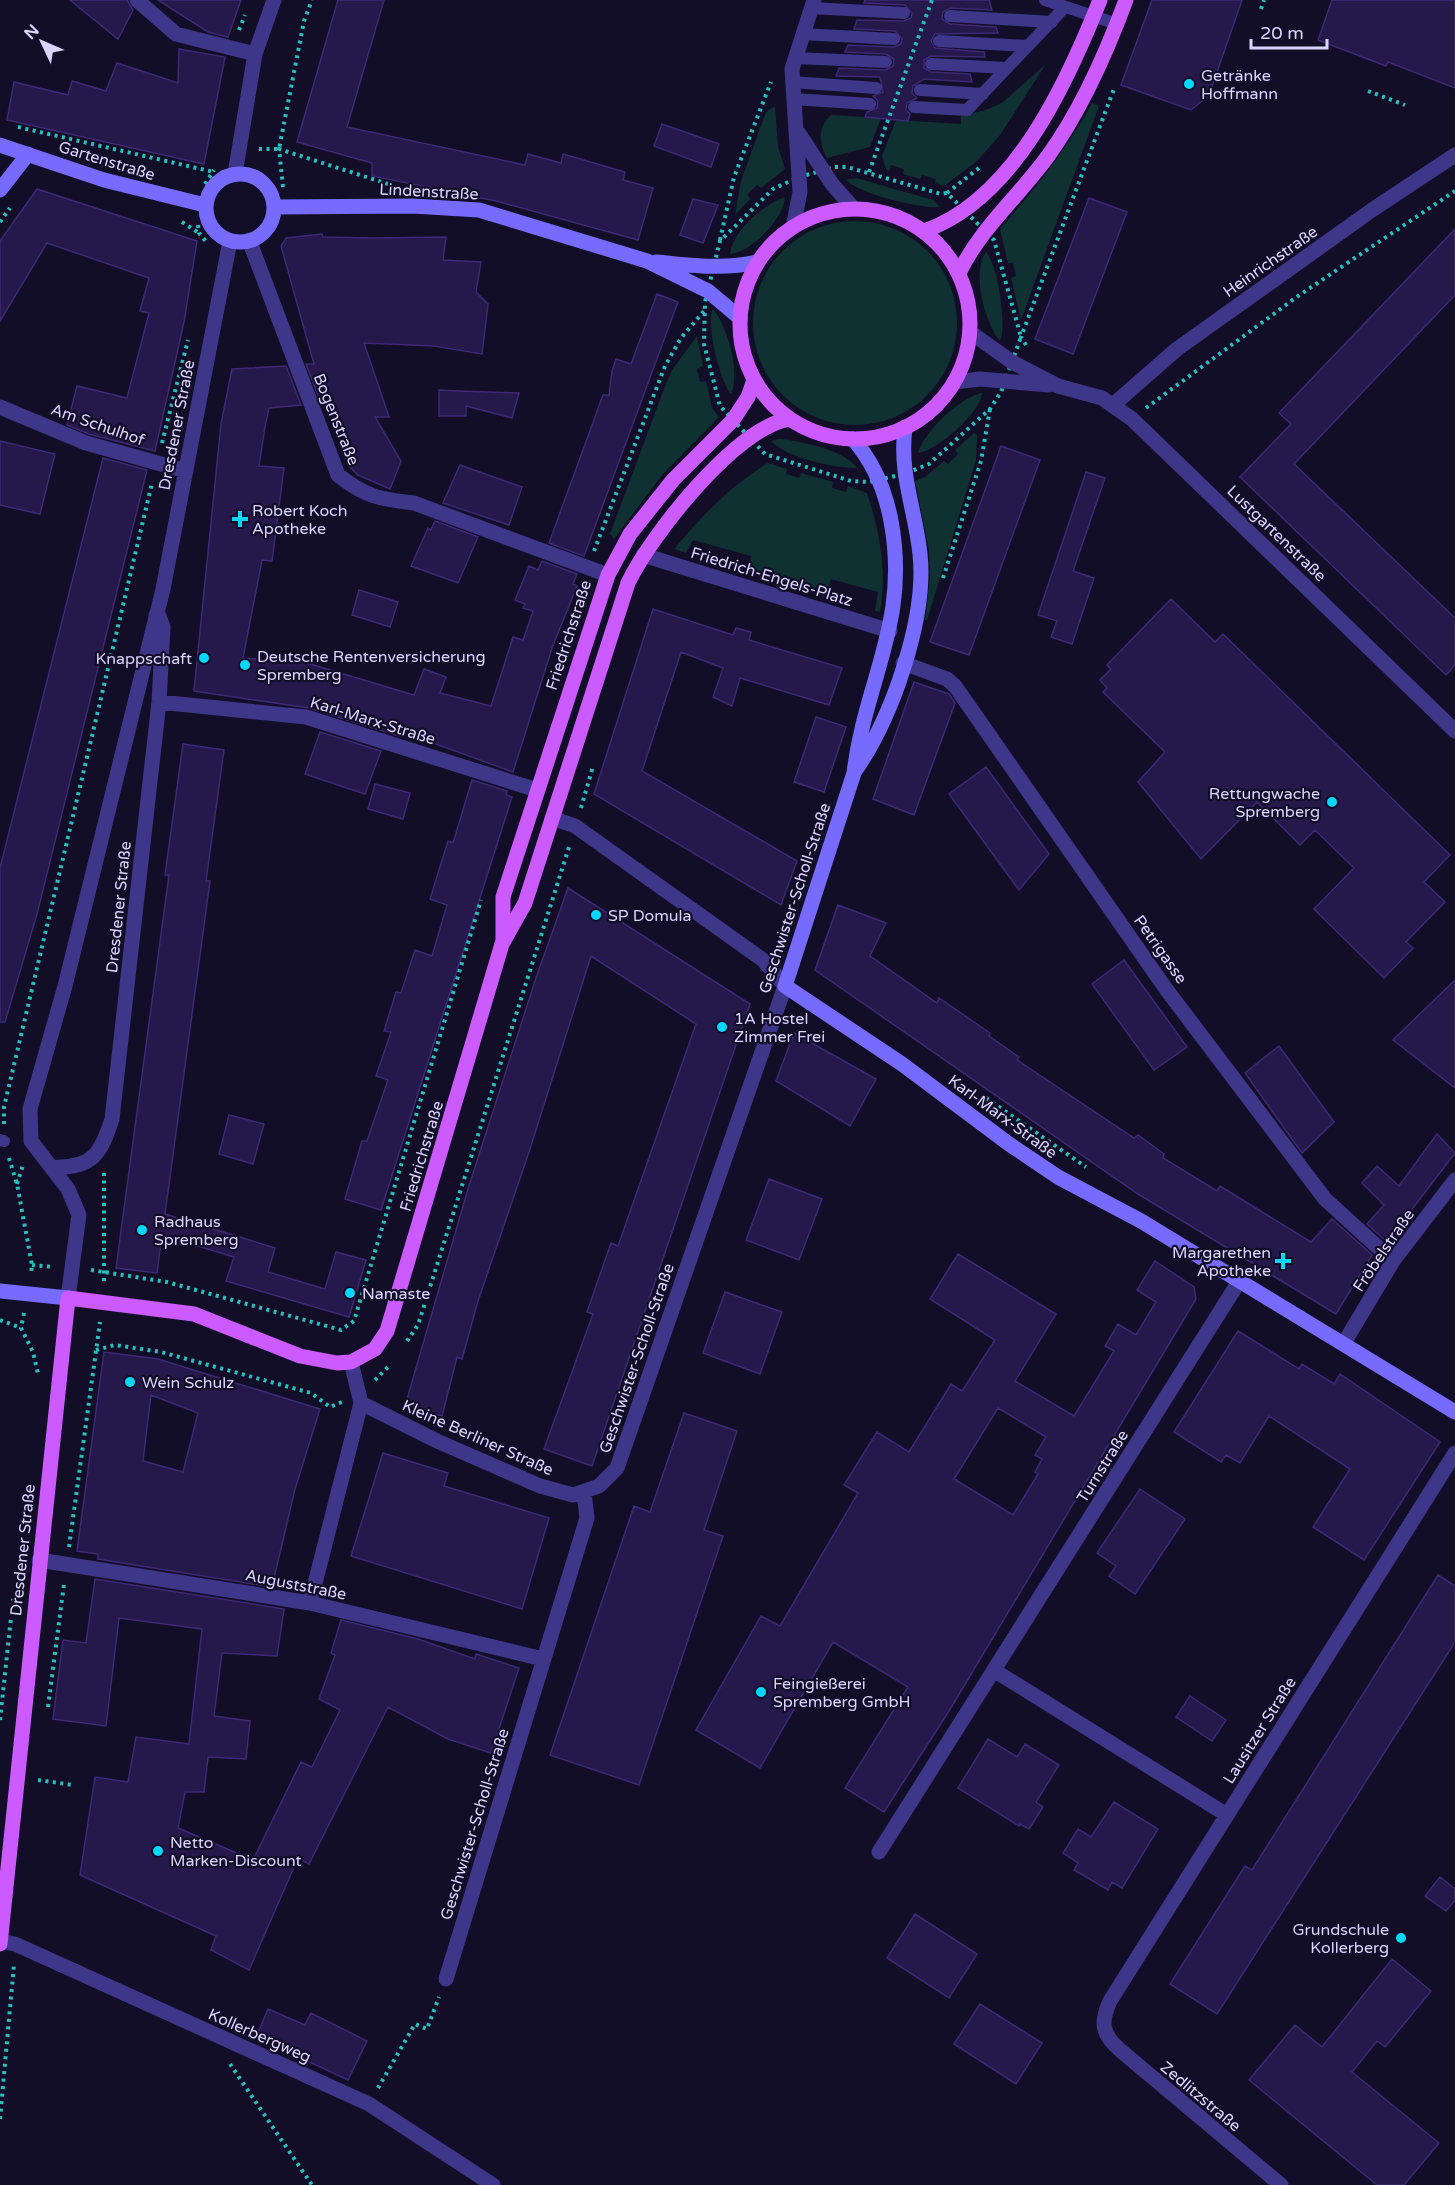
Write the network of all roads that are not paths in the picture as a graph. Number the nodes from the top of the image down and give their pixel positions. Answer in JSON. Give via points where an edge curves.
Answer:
{"nodes":[{"id":1,"x":137,"y":0,"type":"edge"},
{"id":2,"x":274,"y":0,"type":"edge"},
{"id":3,"x":1045,"y":0,"type":"edge"},
{"id":4,"x":1100,"y":0,"type":"edge"},
{"id":5,"x":1126,"y":0,"type":"edge"},
{"id":6,"x":812,"y":4,"type":"edge"},
{"id":7,"x":1065,"y":7,"type":"junction"},
{"id":8,"x":904,"y":14,"type":"dead end"},
{"id":9,"x":950,"y":16,"type":"dead end"},
{"id":10,"x":1093,"y":16,"type":"junction"},
{"id":11,"x":1052,"y":22,"type":"junction"},
{"id":12,"x":1117,"y":24,"type":"junction"},
{"id":13,"x":802,"y":34,"type":"junction"},
{"id":14,"x":894,"y":39,"type":"dead end"},
{"id":15,"x":939,"y":41,"type":"dead end"},
{"id":16,"x":1028,"y":46,"type":"junction"},
{"id":17,"x":255,"y":54,"type":"junction"},
{"id":18,"x":795,"y":58,"type":"junction"},
{"id":19,"x":885,"y":62,"type":"dead end"},
{"id":20,"x":931,"y":64,"type":"dead end"},
{"id":21,"x":1006,"y":68,"type":"junction"},
{"id":22,"x":792,"y":82,"type":"junction"},
{"id":23,"x":876,"y":88,"type":"dead end"},
{"id":24,"x":921,"y":90,"type":"dead end"},
{"id":25,"x":982,"y":94,"type":"junction"},
{"id":26,"x":793,"y":99,"type":"junction"},
{"id":27,"x":870,"y":104,"type":"dead end"},
{"id":28,"x":914,"y":106,"type":"dead end"},
{"id":29,"x":796,"y":130,"type":"junction"},
{"id":30,"x":0,"y":145,"type":"edge"},
{"id":31,"x":28,"y":154,"type":"junction"},
{"id":32,"x":1455,"y":155,"type":"edge"},
{"id":33,"x":235,"y":174,"type":"junction"},
{"id":34,"x":0,"y":190,"type":"edge"},
{"id":35,"x":200,"y":204,"type":"junction"},
{"id":36,"x":274,"y":207,"type":"junction"},
{"id":37,"x":854,"y":209,"type":"junction"},
{"id":38,"x":793,"y":227,"type":"junction"},
{"id":39,"x":924,"y":231,"type":"junction"},
{"id":40,"x":249,"y":240,"type":"junction"},
{"id":41,"x":230,"y":241,"type":"junction"},
{"id":42,"x":648,"y":261,"type":"junction"},
{"id":43,"x":757,"y":262,"type":"junction"},
{"id":44,"x":958,"y":273,"type":"junction"},
{"id":45,"x":740,"y":318,"type":"junction"},
{"id":46,"x":970,"y":332,"type":"junction"},
{"id":47,"x":754,"y":380,"type":"junction"},
{"id":48,"x":954,"y":382,"type":"junction"},
{"id":49,"x":1058,"y":386,"type":"junction"},
{"id":50,"x":1113,"y":405,"type":"junction"},
{"id":51,"x":0,"y":407,"type":"edge"},
{"id":52,"x":790,"y":420,"type":"junction"},
{"id":53,"x":905,"y":427,"type":"junction"},
{"id":54,"x":853,"y":439,"type":"junction"},
{"id":55,"x":186,"y":471,"type":"junction"},
{"id":56,"x":643,"y":555,"type":"junction"},
{"id":57,"x":608,"y":575,"type":"junction"},
{"id":58,"x":156,"y":615,"type":"junction"},
{"id":59,"x":890,"y":631,"type":"junction"},
{"id":60,"x":884,"y":657,"type":"junction"},
{"id":61,"x":903,"y":663,"type":"junction"},
{"id":62,"x":159,"y":702,"type":"junction"},
{"id":63,"x":1455,"y":731,"type":"edge"},
{"id":64,"x":854,"y":773,"type":"junction"},
{"id":65,"x":537,"y":790,"type":"junction"},
{"id":66,"x":552,"y":818,"type":"junction"},
{"id":67,"x":502,"y":944,"type":"junction"},
{"id":68,"x":785,"y":986,"type":"junction"},
{"id":69,"x":52,"y":1167,"type":"junction"},
{"id":70,"x":1455,"y":1180,"type":"edge"},
{"id":71,"x":1393,"y":1261,"type":"junction"},
{"id":72,"x":1240,"y":1280,"type":"junction"},
{"id":73,"x":0,"y":1291,"type":"edge"},
{"id":74,"x":68,"y":1298,"type":"junction"},
{"id":75,"x":1344,"y":1343,"type":"junction"},
{"id":76,"x":351,"y":1362,"type":"junction"},
{"id":77,"x":361,"y":1403,"type":"junction"},
{"id":78,"x":1455,"y":1412,"type":"edge"},
{"id":79,"x":1455,"y":1453,"type":"edge"},
{"id":80,"x":584,"y":1493,"type":"junction"},
{"id":81,"x":39,"y":1560,"type":"junction"},
{"id":82,"x":310,"y":1603,"type":"junction"},
{"id":83,"x":543,"y":1659,"type":"junction"},
{"id":84,"x":995,"y":1671,"type":"junction"},
{"id":85,"x":1227,"y":1815,"type":"junction"},
{"id":86,"x":6,"y":1846,"type":"edge"},
{"id":87,"x":879,"y":1852,"type":"dead end"},
{"id":88,"x":5,"y":1943,"type":"edge"},
{"id":89,"x":446,"y":1978,"type":"road end"},
{"id":90,"x":1103,"y":2030,"type":"joint"},
{"id":91,"x":493,"y":2185,"type":"edge"},
{"id":92,"x":1281,"y":2185,"type":"edge"}],
"edges":[{"from":1,"to":17,"type":"street","via":[[176,34]]},
{"from":2,"to":17,"type":"street"},
{"from":3,"to":7,"type":"lane"},
{"from":4,"to":10,"type":"main road"},
{"from":5,"to":12,"type":"main road"},
{"from":6,"to":8,"type":"lane"},
{"from":6,"to":13,"type":"street"},
{"from":7,"to":10,"type":"lane"},
{"from":7,"to":11,"type":"lane"},
{"from":9,"to":11,"type":"lane"},
{"from":10,"to":12,"type":"lane"},
{"from":10,"to":39,"type":"main road","via":[[1068,76],[1034,134],[965,211]]},
{"from":11,"to":16,"type":"lane"},
{"from":12,"to":44,"type":"main road","via":[[1080,102],[1050,153],[971,248]]},
{"from":13,"to":14,"type":"lane"},
{"from":13,"to":18,"type":"street"},
{"from":15,"to":16,"type":"lane"},
{"from":16,"to":21,"type":"lane"},
{"from":17,"to":33,"type":"street"},
{"from":18,"to":19,"type":"lane"},
{"from":18,"to":22,"type":"street"},
{"from":20,"to":21,"type":"lane"},
{"from":21,"to":25,"type":"lane"},
{"from":22,"to":23,"type":"lane"},
{"from":22,"to":26,"type":"street"},
{"from":24,"to":25,"type":"lane"},
{"from":25,"to":28,"type":"lane","via":[[967,110]]},
{"from":26,"to":27,"type":"lane"},
{"from":26,"to":29,"type":"street"},
{"from":29,"to":37,"type":"street"},
{"from":29,"to":38,"type":"street","via":[[800,192]]},
{"from":30,"to":31,"type":"main road","name":"Gartenstraße"},
{"from":31,"to":34,"type":"main road"},
{"from":31,"to":35,"type":"main road","name":"Gartenstraße","via":[[104,180]]},
{"from":32,"to":50,"type":"street","name":"Heinrichstraße","via":[[1177,349]]},
{"from":33,"to":35,"type":"main road","via":[[214,185]]},
{"from":33,"to":36,"type":"main road","via":[[257,178],[266,185]]},
{"from":35,"to":41,"type":"main road","via":[[211,228]]},
{"from":36,"to":40,"type":"main road","via":[[268,228]]},
{"from":36,"to":42,"type":"main road","name":"Lindenstraße","via":[[413,206],[479,210]]},
{"from":37,"to":38,"type":"main road","via":[[824,212]]},
{"from":37,"to":39,"type":"main road","via":[[893,214]]},
{"from":38,"to":43,"type":"main road","via":[[775,240]]},
{"from":39,"to":44,"type":"main road","via":[[948,255]]},
{"from":40,"to":41,"type":"main road"},
{"from":40,"to":57,"type":"street","name":"Bogenstraße","via":[[338,475],[360,492],[385,500],[414,502]]},
{"from":41,"to":55,"type":"street","name":"Dresdener Straße"},
{"from":42,"to":43,"type":"main road","name":"Lindenstraße","via":[[713,267]]},
{"from":42,"to":45,"type":"main road","name":"Lindenstraße"},
{"from":43,"to":45,"type":"main road","via":[[746,284]]},
{"from":44,"to":46,"type":"main road","via":[[969,302]]},
{"from":45,"to":47,"type":"main road","via":[[744,358]]},
{"from":46,"to":48,"type":"main road","via":[[967,354]]},
{"from":46,"to":49,"type":"street","name":"Lustgartenstraße","via":[[1012,362]]},
{"from":47,"to":52,"type":"main road"},
{"from":47,"to":57,"type":"main road","name":"Friedrichstraße","via":[[733,420],[673,480],[630,534]]},
{"from":48,"to":49,"type":"street","name":"Lustgartenstraße","via":[[980,379]]},
{"from":48,"to":53,"type":"main road","via":[[938,404]]},
{"from":49,"to":50,"type":"street","name":"Lustgartenstraße","via":[[1102,398]]},
{"from":50,"to":63,"type":"street","name":"Lustgartenstraße","via":[[1132,418]]},
{"from":51,"to":55,"type":"street","name":"Am Schulhof","via":[[86,442]]},
{"from":52,"to":54,"type":"main road","via":[[811,431]]},
{"from":52,"to":56,"type":"main road","name":"Friedrichstraße","via":[[778,421],[750,438],[678,507]]},
{"from":53,"to":54,"type":"main road","via":[[883,436]]},
{"from":53,"to":61,"type":"main road","name":"Geschwister-Scholl-Straße","via":[[904,474],[918,537],[921,577],[920,599]]},
{"from":54,"to":59,"type":"main road","name":"Geschwister-Scholl-Straße","via":[[868,456],[889,511],[897,590]]},
{"from":55,"to":58,"type":"street","name":"Dresdener Straße"},
{"from":56,"to":59,"type":"street","name":"Friedrich-Engels-Platz"},
{"from":56,"to":66,"type":"main road","name":"Friedrichstraße","via":[[623,595]]},
{"from":57,"to":65,"type":"main road","name":"Friedrichstraße"},
{"from":58,"to":62,"type":"street","name":"Dresdener Straße","via":[[163,627]]},
{"from":58,"to":69,"type":"street","name":"Dresdener Straße","via":[[65,986],[30,1109],[31,1141]]},
{"from":59,"to":60,"type":"main road","name":"Geschwister-Scholl-Straße"},
{"from":60,"to":61,"type":"lane"},
{"from":60,"to":64,"type":"main road","name":"Geschwister-Scholl-Straße","via":[[858,740]]},
{"from":61,"to":64,"type":"main road","name":"Geschwister-Scholl-Straße","via":[[872,747]]},
{"from":61,"to":71,"type":"street","name":"Petrigasse","via":[[947,679],[955,686],[1166,990],[1317,1190]]},
{"from":62,"to":65,"type":"street","name":"Karl-Marx-Straße","via":[[306,717]]},
{"from":62,"to":69,"type":"street","name":"Dresdener Straße","via":[[112,1119],[103,1149],[85,1163]]},
{"from":64,"to":68,"type":"main road","name":"Geschwister-Scholl-Straße"},
{"from":65,"to":67,"type":"main road","name":"Friedrichstraße","via":[[503,897]]},
{"from":66,"to":67,"type":"main road","name":"Friedrichstraße","via":[[525,903]]},
{"from":66,"to":68,"type":"street","name":"Karl-Marx-Straße","via":[[575,826],[753,954]]},
{"from":67,"to":76,"type":"main road","name":"Friedrichstraße","via":[[387,1331],[375,1349]]},
{"from":68,"to":72,"type":"main road","name":"Karl-Marx-Straße","via":[[902,1064],[1058,1177]]},
{"from":68,"to":80,"type":"street","name":"Geschwister-Scholl-Straße","via":[[617,1468],[599,1486]]},
{"from":69,"to":74,"type":"street","name":"Dresdener Straße","via":[[68,1189],[79,1215]]},
{"from":70,"to":71,"type":"street","name":"Fröbelstraße"},
{"from":71,"to":75,"type":"street","name":"Fröbelstraße"},
{"from":72,"to":75,"type":"main road","name":"Karl-Marx-Straße"},
{"from":72,"to":84,"type":"street","name":"Turnstraße"},
{"from":73,"to":74,"type":"main road"},
{"from":74,"to":76,"type":"main road","via":[[194,1314],[300,1356]]},
{"from":74,"to":81,"type":"main road","name":"Dresdener Straße"},
{"from":75,"to":78,"type":"main road","name":"Karl-Marx-Straße"},
{"from":76,"to":77,"type":"street"},
{"from":77,"to":80,"type":"street","name":"Kleine Berliner Straße","via":[[540,1486],[573,1495]]},
{"from":77,"to":82,"type":"street"},
{"from":79,"to":85,"type":"street","name":"Lausitzer Straße"},
{"from":80,"to":83,"type":"street","name":"Geschwister-Scholl-Straße","via":[[587,1518]]},
{"from":81,"to":82,"type":"street","name":"Auguststraße"},
{"from":81,"to":86,"type":"main road","name":"Dresdener Straße"},
{"from":82,"to":83,"type":"street","name":"Auguststraße"},
{"from":83,"to":89,"type":"street","name":"Geschwister-Scholl-Straße"},
{"from":84,"to":85,"type":"street"},
{"from":84,"to":87,"type":"street","name":"Turnstraße"},
{"from":85,"to":90,"type":"street","name":"Lausitzer Straße","via":[[1110,2001],[1103,2017]]},
{"from":86,"to":88,"type":"main road","name":"Dresdener Straße"},
{"from":88,"to":91,"type":"street","name":"Kollerbergweg","via":[[369,2104]]},
{"from":90,"to":92,"type":"street","name":"Zedlitzstraße","via":[[1120,2050]]}]}
